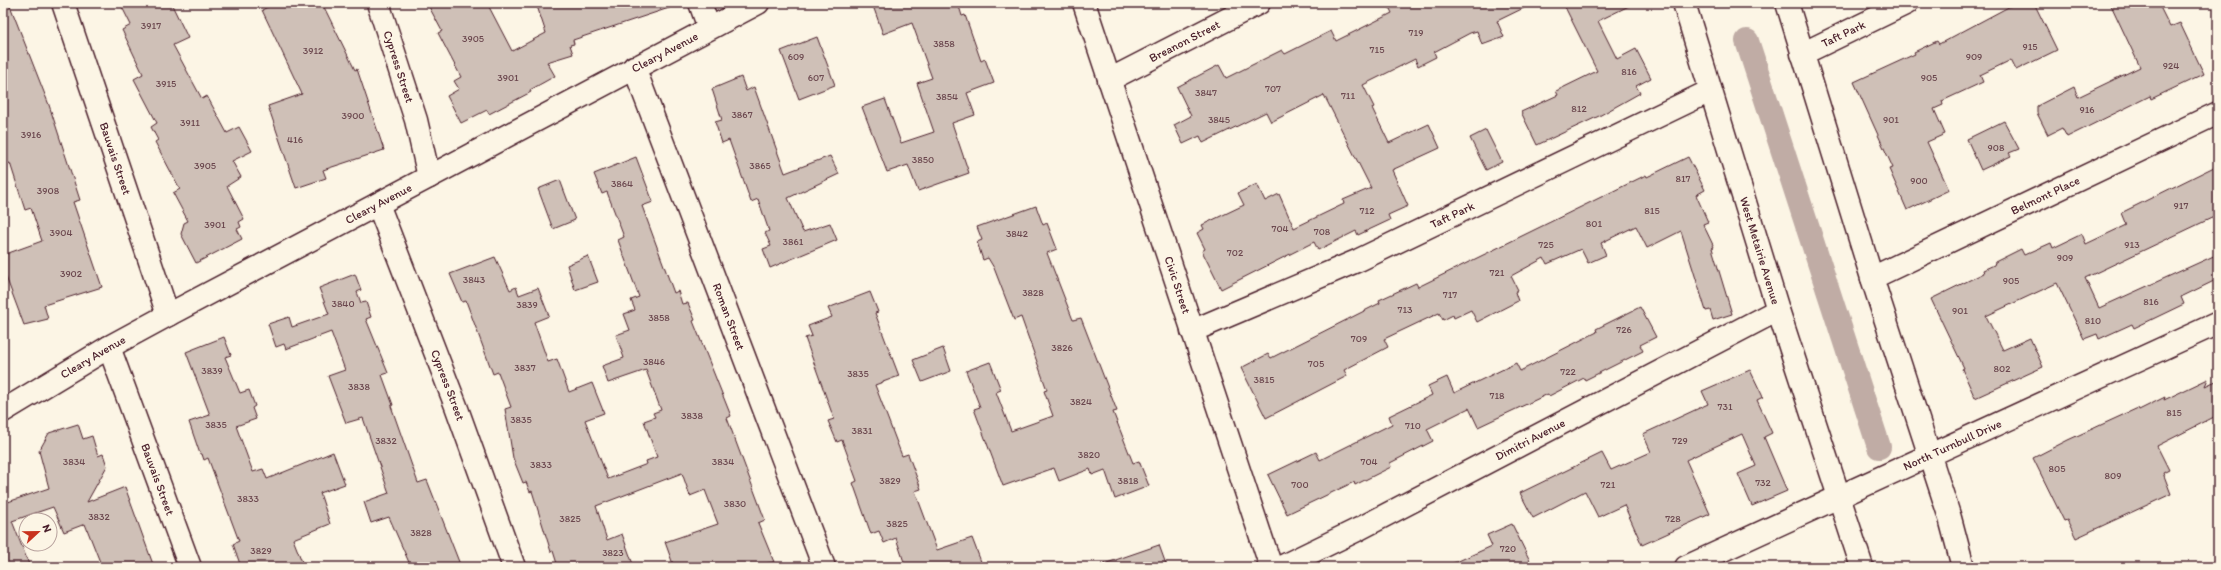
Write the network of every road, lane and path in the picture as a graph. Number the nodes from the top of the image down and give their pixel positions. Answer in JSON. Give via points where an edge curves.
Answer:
{"nodes":[{"id":1,"x":63,"y":3,"type":"edge"},
{"id":2,"x":378,"y":3,"type":"edge"},
{"id":3,"x":700,"y":3,"type":"edge"},
{"id":4,"x":758,"y":3,"type":"edge"},
{"id":5,"x":1084,"y":3,"type":"edge"},
{"id":6,"x":1259,"y":3,"type":"edge"},
{"id":7,"x":1684,"y":3,"type":"edge"},
{"id":8,"x":1787,"y":3,"type":"edge"},
{"id":9,"x":1906,"y":3,"type":"edge"},
{"id":10,"x":709,"y":28,"type":"junction"},
{"id":11,"x":1802,"y":54,"type":"junction"},
{"id":12,"x":634,"y":67,"type":"junction"},
{"id":13,"x":1109,"y":80,"type":"junction"},
{"id":14,"x":1710,"y":91,"type":"junction"},
{"id":15,"x":2218,"y":114,"type":"edge"},
{"id":16,"x":429,"y":177,"type":"junction"},
{"id":17,"x":378,"y":204,"type":"junction"},
{"id":18,"x":1872,"y":278,"type":"junction"},
{"id":19,"x":1778,"y":310,"type":"junction"},
{"id":20,"x":168,"y":315,"type":"junction"},
{"id":21,"x":2218,"y":323,"type":"edge"},
{"id":22,"x":1192,"y":331,"type":"junction"},
{"id":23,"x":109,"y":347,"type":"junction"},
{"id":24,"x":3,"y":411,"type":"edge"},
{"id":25,"x":1928,"y":456,"type":"junction"},
{"id":26,"x":1840,"y":497,"type":"junction"},
{"id":27,"x":190,"y":567,"type":"edge"},
{"id":28,"x":514,"y":567,"type":"edge"},
{"id":29,"x":824,"y":567,"type":"edge"},
{"id":30,"x":1271,"y":567,"type":"edge"},
{"id":31,"x":1281,"y":567,"type":"edge"},
{"id":32,"x":1686,"y":567,"type":"edge"},
{"id":33,"x":1862,"y":567,"type":"edge"},
{"id":34,"x":1963,"y":567,"type":"edge"}],
"edges":[{"from":1,"to":20,"type":"street","name":"Bauvais Street"},
{"from":2,"to":16,"type":"street","name":"Cypress Street","via":[[416,120]]},
{"from":3,"to":10,"type":"street"},
{"from":4,"to":10,"type":"street","name":"Cleary Avenue"},
{"from":5,"to":13,"type":"street","name":"Civic Street"},
{"from":6,"to":13,"type":"street","name":"Breanon Street"},
{"from":7,"to":14,"type":"street","name":"West Metairie Avenue"},
{"from":8,"to":11,"type":"street"},
{"from":9,"to":11,"type":"street","name":"Taft Park"},
{"from":10,"to":12,"type":"street","name":"Cleary Avenue"},
{"from":11,"to":18,"type":"street"},
{"from":12,"to":16,"type":"street","name":"Cleary Avenue"},
{"from":12,"to":29,"type":"street","name":"Roman Street"},
{"from":13,"to":22,"type":"street","name":"Civic Street"},
{"from":14,"to":19,"type":"street","name":"West Metairie Avenue"},
{"from":14,"to":22,"type":"street","name":"Taft Park","via":[[1359,260]]},
{"from":15,"to":18,"type":"street","name":"Belmont Place"},
{"from":16,"to":17,"type":"street","name":"Cleary Avenue"},
{"from":17,"to":20,"type":"street","name":"Cleary Avenue"},
{"from":17,"to":28,"type":"street","name":"Cypress Street","via":[[456,406]]},
{"from":18,"to":25,"type":"street"},
{"from":19,"to":26,"type":"street","name":"West Metairie Avenue"},
{"from":19,"to":31,"type":"street","name":"Dimitri Avenue","via":[[1359,529]]},
{"from":20,"to":23,"type":"street","name":"Cleary Avenue"},
{"from":21,"to":25,"type":"street","name":"North Turnbull Drive"},
{"from":22,"to":30,"type":"street","name":"Civic Street"},
{"from":23,"to":24,"type":"street","name":"Cleary Avenue"},
{"from":23,"to":27,"type":"street","name":"Bauvais Street"},
{"from":25,"to":26,"type":"street","name":"North Turnbull Drive"},
{"from":25,"to":34,"type":"street","via":[[1950,518]]},
{"from":26,"to":32,"type":"street","name":"North Turnbull Drive"},
{"from":26,"to":33,"type":"street","name":"West Metairie Avenue"}]}
